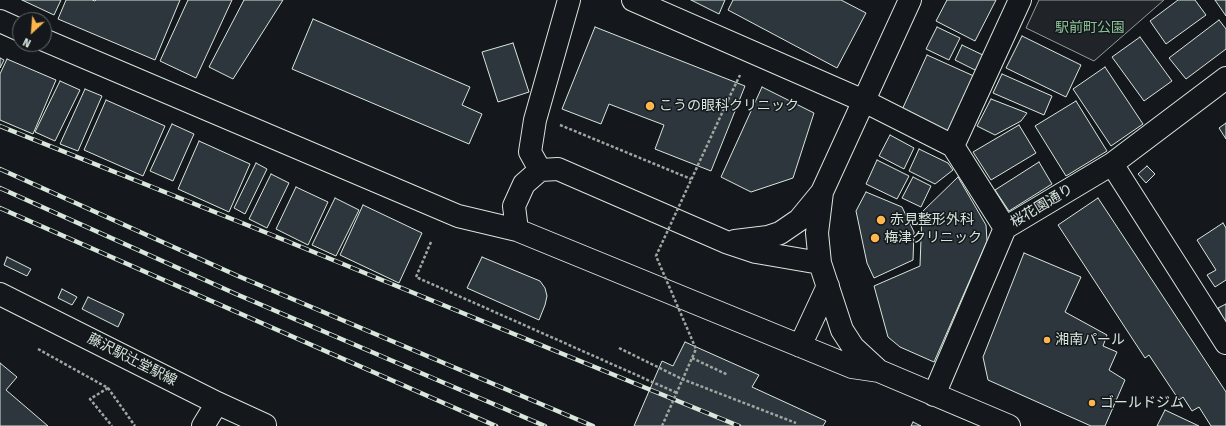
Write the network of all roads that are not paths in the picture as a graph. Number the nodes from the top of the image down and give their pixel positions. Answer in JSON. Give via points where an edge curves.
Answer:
{"nodes":[{"id":1,"x":569,"y":0,"type":"edge"},
{"id":2,"x":633,"y":0,"type":"edge"},
{"id":3,"x":910,"y":0,"type":"edge"},
{"id":4,"x":1020,"y":0,"type":"edge"},
{"id":5,"x":0,"y":21,"type":"edge"},
{"id":6,"x":12,"y":26,"type":"edge"},
{"id":7,"x":52,"y":43,"type":"edge"},
{"id":8,"x":1226,"y":78,"type":"edge"},
{"id":9,"x":864,"y":101,"type":"junction"},
{"id":10,"x":953,"y":146,"type":"junction"},
{"id":11,"x":1112,"y":164,"type":"junction"},
{"id":12,"x":540,"y":170,"type":"junction"},
{"id":13,"x":822,"y":192,"type":"junction"},
{"id":14,"x":1005,"y":228,"type":"junction"},
{"id":15,"x":517,"y":230,"type":"junction"},
{"id":16,"x":726,"y":242,"type":"junction"},
{"id":17,"x":820,"y":263,"type":"junction"},
{"id":18,"x":828,"y":286,"type":"junction"},
{"id":19,"x":0,"y":294,"type":"edge"},
{"id":20,"x":1226,"y":343,"type":"edge"},
{"id":21,"x":800,"y":346,"type":"junction"},
{"id":22,"x":879,"y":371,"type":"junction"},
{"id":23,"x":934,"y":395,"type":"junction"},
{"id":24,"x":217,"y":402,"type":"junction"},
{"id":25,"x":203,"y":426,"type":"edge"},
{"id":26,"x":266,"y":426,"type":"edge"},
{"id":27,"x":1010,"y":426,"type":"edge"}],
"edges":[{"from":1,"to":12,"type":"street","via":[[534,126],[530,152]]},
{"from":2,"to":9,"type":"street"},
{"from":3,"to":9,"type":"street"},
{"from":4,"to":10,"type":"street"},
{"from":5,"to":6,"type":"street"},
{"from":7,"to":15,"type":"street","via":[[458,216]]},
{"from":8,"to":11,"type":"street","name":"桜花園通り"},
{"from":9,"to":10,"type":"street"},
{"from":9,"to":13,"type":"street"},
{"from":10,"to":14,"type":"street"},
{"from":11,"to":14,"type":"street","name":"桜花園通り"},
{"from":11,"to":20,"type":"street"},
{"from":12,"to":15,"type":"street","via":[[524,184],[514,206]]},
{"from":12,"to":16,"type":"street","via":[[558,169]]},
{"from":13,"to":16,"type":"street","via":[[800,220],[780,233]]},
{"from":13,"to":17,"type":"street","via":[[818,233]]},
{"from":14,"to":23,"type":"street","name":"桜花園通り"},
{"from":15,"to":21,"type":"street"},
{"from":16,"to":17,"type":"street","via":[[756,252]]},
{"from":17,"to":18,"type":"street"},
{"from":18,"to":21,"type":"street"},
{"from":18,"to":22,"type":"street","via":[[842,330],[849,342]]},
{"from":19,"to":24,"type":"street","name":"藤沢駅辻堂駅線"},
{"from":21,"to":22,"type":"street","via":[[852,367]]},
{"from":22,"to":23,"type":"street"},
{"from":23,"to":27,"type":"street"},
{"from":24,"to":25,"type":"street"},
{"from":24,"to":26,"type":"street","name":"藤沢駅辻堂駅線"}]}
